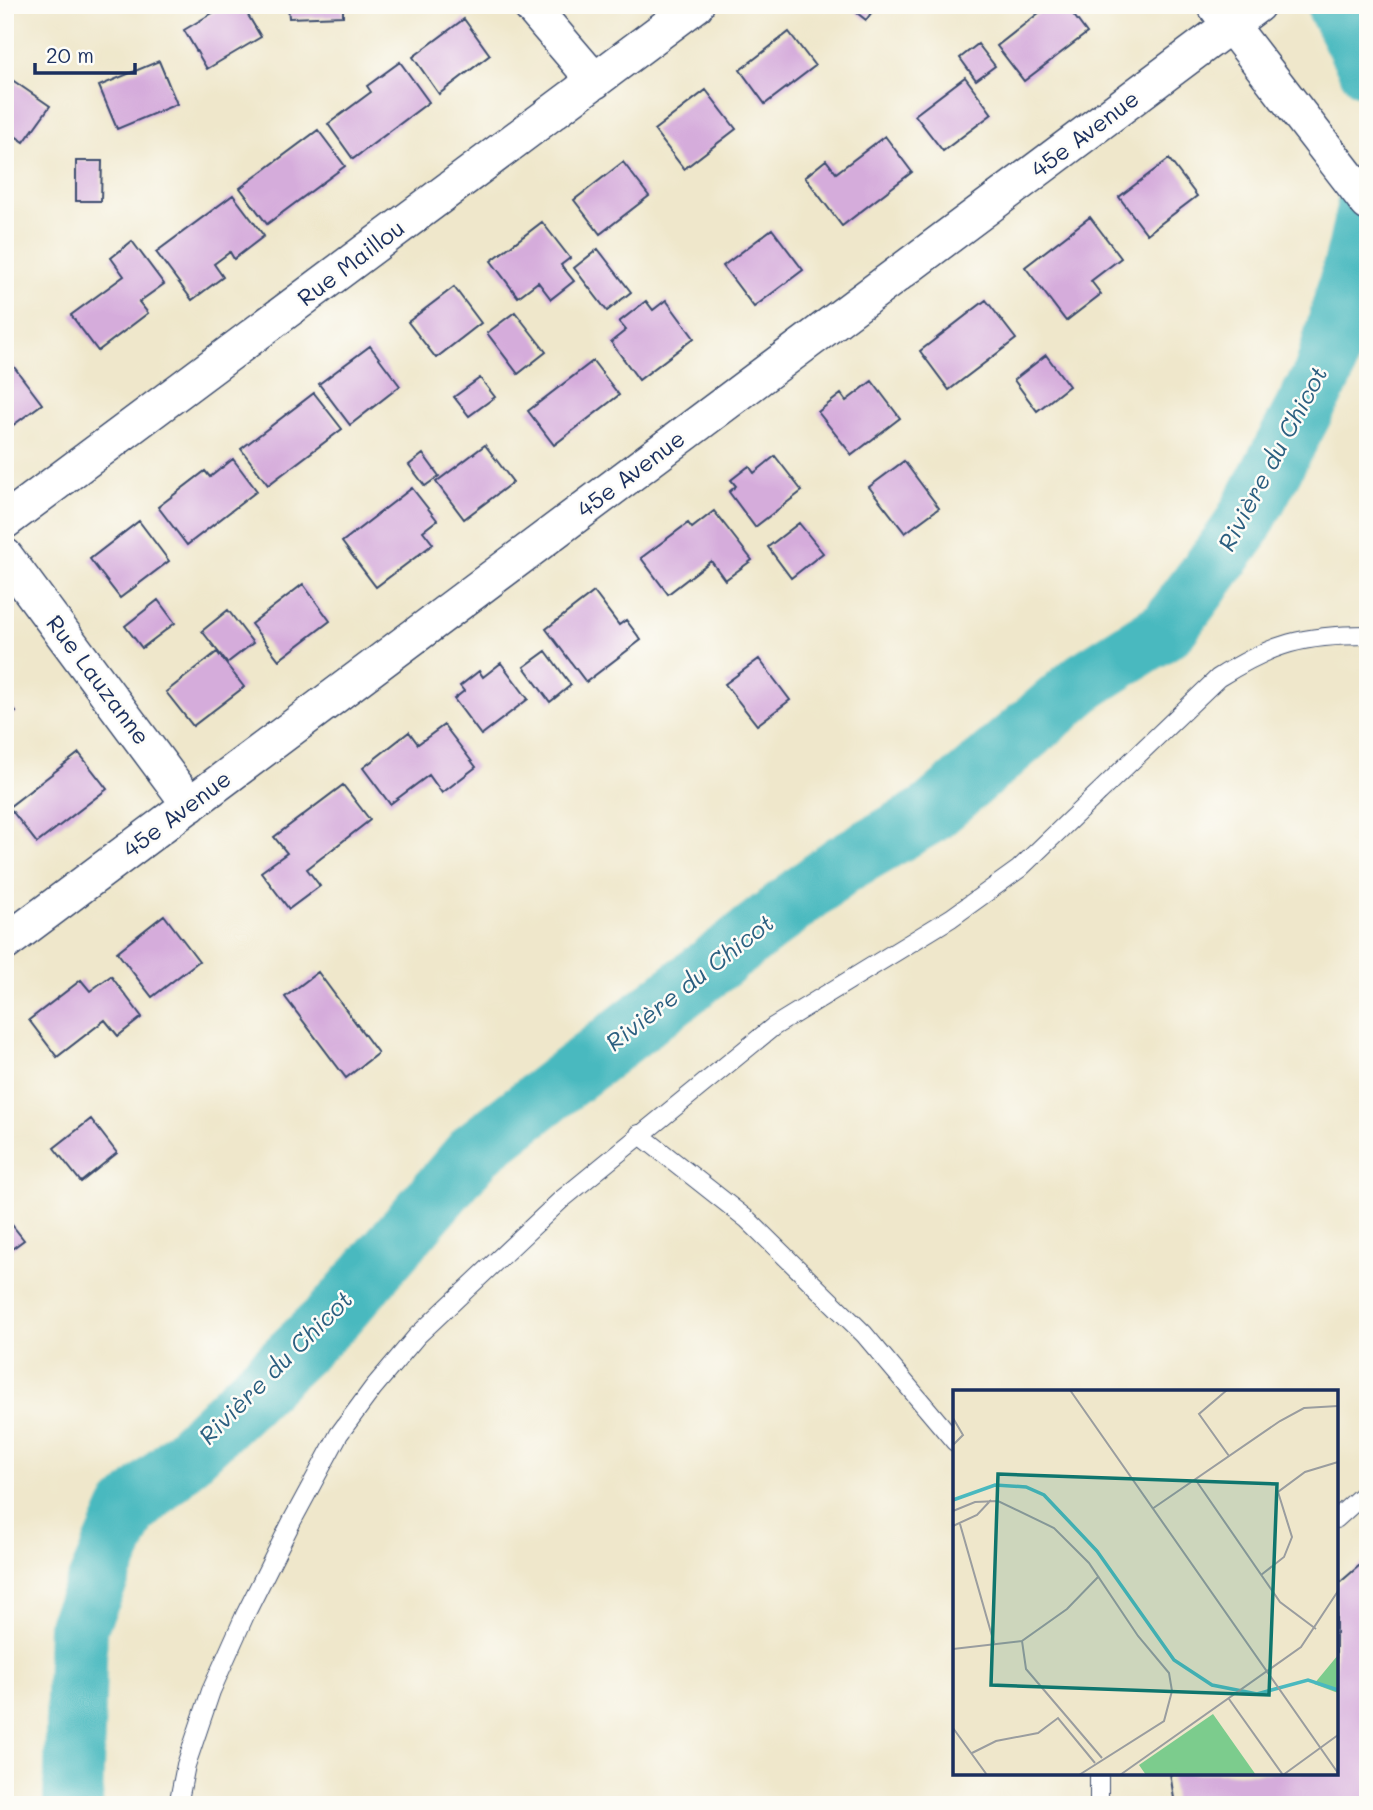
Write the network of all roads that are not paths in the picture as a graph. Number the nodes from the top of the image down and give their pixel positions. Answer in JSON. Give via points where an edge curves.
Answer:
{"nodes":[{"id":1,"x":530,"y":5,"type":"edge"},
{"id":2,"x":696,"y":5,"type":"edge"},
{"id":3,"x":1234,"y":12,"type":"edge"},
{"id":4,"x":595,"y":81,"type":"junction"},
{"id":5,"x":1368,"y":203,"type":"edge"},
{"id":6,"x":5,"y":522,"type":"edge"},
{"id":7,"x":5,"y":556,"type":"edge"},
{"id":8,"x":1368,"y":635,"type":"edge"},
{"id":9,"x":190,"y":805,"type":"junction"},
{"id":10,"x":5,"y":943,"type":"edge"},
{"id":11,"x":639,"y":1134,"type":"junction"},
{"id":12,"x":953,"y":1440,"type":"edge"},
{"id":13,"x":1368,"y":1490,"type":"edge"},
{"id":14,"x":1338,"y":1516,"type":"edge"},
{"id":15,"x":1098,"y":1775,"type":"edge"},
{"id":16,"x":1094,"y":1803,"type":"edge"},
{"id":17,"x":178,"y":1805,"type":"edge"}],
"edges":[{"from":1,"to":4,"type":"street"},
{"from":2,"to":4,"type":"street","name":"Rue Maillou"},
{"from":3,"to":5,"type":"street"},
{"from":3,"to":9,"type":"street","name":"45e Avenue"},
{"from":4,"to":6,"type":"street","name":"Rue Maillou"},
{"from":7,"to":9,"type":"street","name":"Rue Lauzanne"},
{"from":8,"to":11,"type":"lane","via":[[1326,635],[1289,643],[1253,656],[1218,678],[1018,869],[951,918],[773,1027]]},
{"from":9,"to":10,"type":"street","name":"45e Avenue"},
{"from":11,"to":12,"type":"lane","via":[[748,1220],[864,1334]]},
{"from":11,"to":17,"type":"lane","via":[[561,1199],[417,1336],[339,1434],[211,1691]]},
{"from":13,"to":14,"type":"lane"},
{"from":15,"to":16,"type":"lane"}]}
